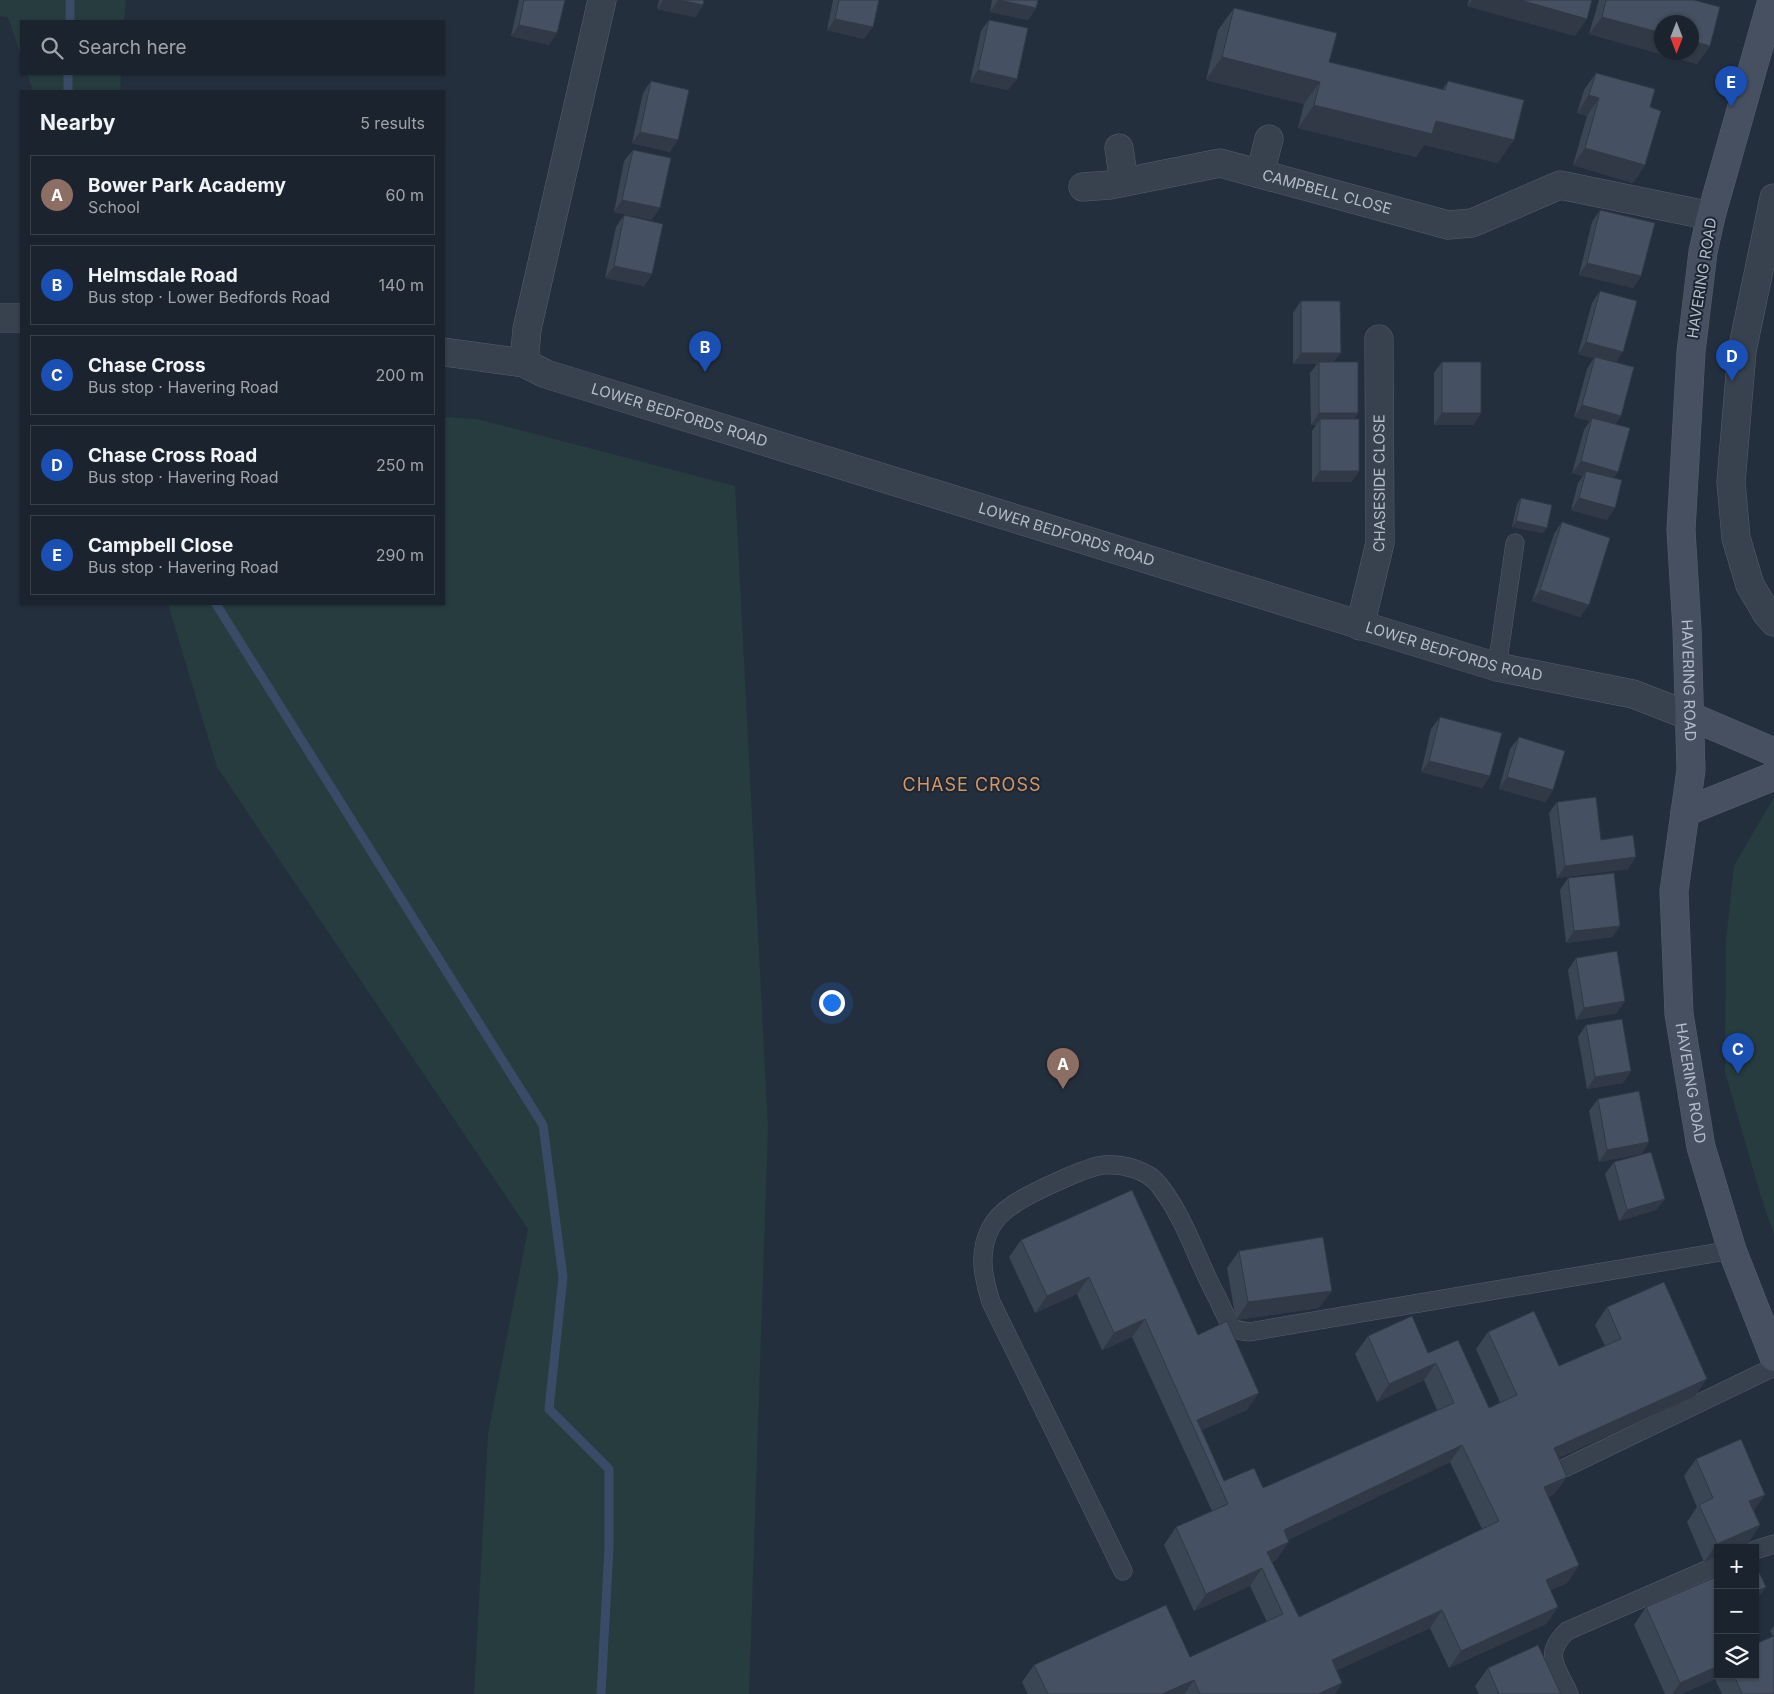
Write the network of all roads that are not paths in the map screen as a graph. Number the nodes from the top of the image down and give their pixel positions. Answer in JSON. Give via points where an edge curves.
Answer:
{"nodes":[{"id":1,"x":602,"y":0,"type":"edge"},
{"id":2,"x":1772,"y":0,"type":"edge"},
{"id":3,"x":1269,"y":139,"type":"dead end"},
{"id":4,"x":1119,"y":148,"type":"dead end"},
{"id":5,"x":1260,"y":174,"type":"junction"},
{"id":6,"x":1124,"y":182,"type":"junction"},
{"id":7,"x":1083,"y":187,"type":"dead end"},
{"id":8,"x":1774,"y":198,"type":"edge"},
{"id":9,"x":1711,"y":216,"type":"junction"},
{"id":10,"x":0,"y":318,"type":"edge"},
{"id":11,"x":20,"y":318,"type":"edge"},
{"id":12,"x":1379,"y":339,"type":"dead end"},
{"id":13,"x":445,"y":352,"type":"edge"},
{"id":14,"x":524,"y":362,"type":"junction"},
{"id":15,"x":1515,"y":543,"type":"dead end"},
{"id":16,"x":1774,"y":622,"type":"edge"},
{"id":17,"x":1360,"y":626,"type":"junction"},
{"id":18,"x":1497,"y":667,"type":"junction"},
{"id":19,"x":1690,"y":716,"type":"junction"},
{"id":20,"x":1774,"y":752,"type":"edge"},
{"id":21,"x":1774,"y":776,"type":"edge"},
{"id":22,"x":1685,"y":812,"type":"junction"},
{"id":23,"x":1732,"y":1250,"type":"junction"},
{"id":24,"x":1774,"y":1357,"type":"edge"},
{"id":25,"x":1774,"y":1367,"type":"edge"},
{"id":26,"x":1554,"y":1472,"type":"edge"},
{"id":27,"x":1774,"y":1544,"type":"edge"},
{"id":28,"x":1759,"y":1549,"type":"edge"},
{"id":29,"x":1714,"y":1568,"type":"edge"},
{"id":30,"x":1123,"y":1571,"type":"dead end"},
{"id":31,"x":1569,"y":1694,"type":"edge"}],
"edges":[{"from":1,"to":14,"type":"street","via":[[527,329]]},
{"from":2,"to":9,"type":"main road","name":"HAVERING ROAD"},
{"from":3,"to":5,"type":"street"},
{"from":4,"to":6,"type":"street"},
{"from":5,"to":6,"type":"street","name":"CAMPBELL CLOSE","via":[[1220,163]]},
{"from":5,"to":9,"type":"street","name":"CAMPBELL CLOSE","via":[[1448,225],[1472,223],[1560,185]]},
{"from":6,"to":7,"type":"street","name":"CAMPBELL CLOSE"},
{"from":8,"to":16,"type":"street","via":[[1742,351],[1731,482],[1736,538],[1750,585]]},
{"from":9,"to":19,"type":"main road","name":"HAVERING ROAD","via":[[1690,352],[1681,530]]},
{"from":10,"to":11,"type":"street"},
{"from":12,"to":17,"type":"street","name":"CHASESIDE CLOSE","via":[[1380,543]]},
{"from":13,"to":14,"type":"street","name":"LOWER BEDFORDS ROAD"},
{"from":14,"to":17,"type":"street","name":"LOWER BEDFORDS ROAD","via":[[556,377]]},
{"from":15,"to":18,"type":"lane"},
{"from":17,"to":18,"type":"street","name":"LOWER BEDFORDS ROAD"},
{"from":18,"to":19,"type":"street","name":"LOWER BEDFORDS ROAD","via":[[1633,694]]},
{"from":19,"to":20,"type":"main road"},
{"from":19,"to":22,"type":"main road","name":"HAVERING ROAD","via":[[1691,770]]},
{"from":21,"to":22,"type":"main road"},
{"from":22,"to":23,"type":"main road","name":"HAVERING ROAD","via":[[1674,891],[1680,1014],[1701,1148]]},
{"from":23,"to":24,"type":"main road","name":"HAVERING ROAD"},
{"from":23,"to":30,"type":"lane","via":[[1249,1332],[1232,1327],[1176,1209],[1158,1183],[1144,1172],[1102,1165],[1014,1204],[999,1216],[984,1248],[983,1275],[991,1302]]},
{"from":25,"to":26,"type":"lane"},
{"from":27,"to":28,"type":"lane"},
{"from":29,"to":31,"type":"lane","via":[[1567,1631],[1558,1639],[1552,1657]]}]}
